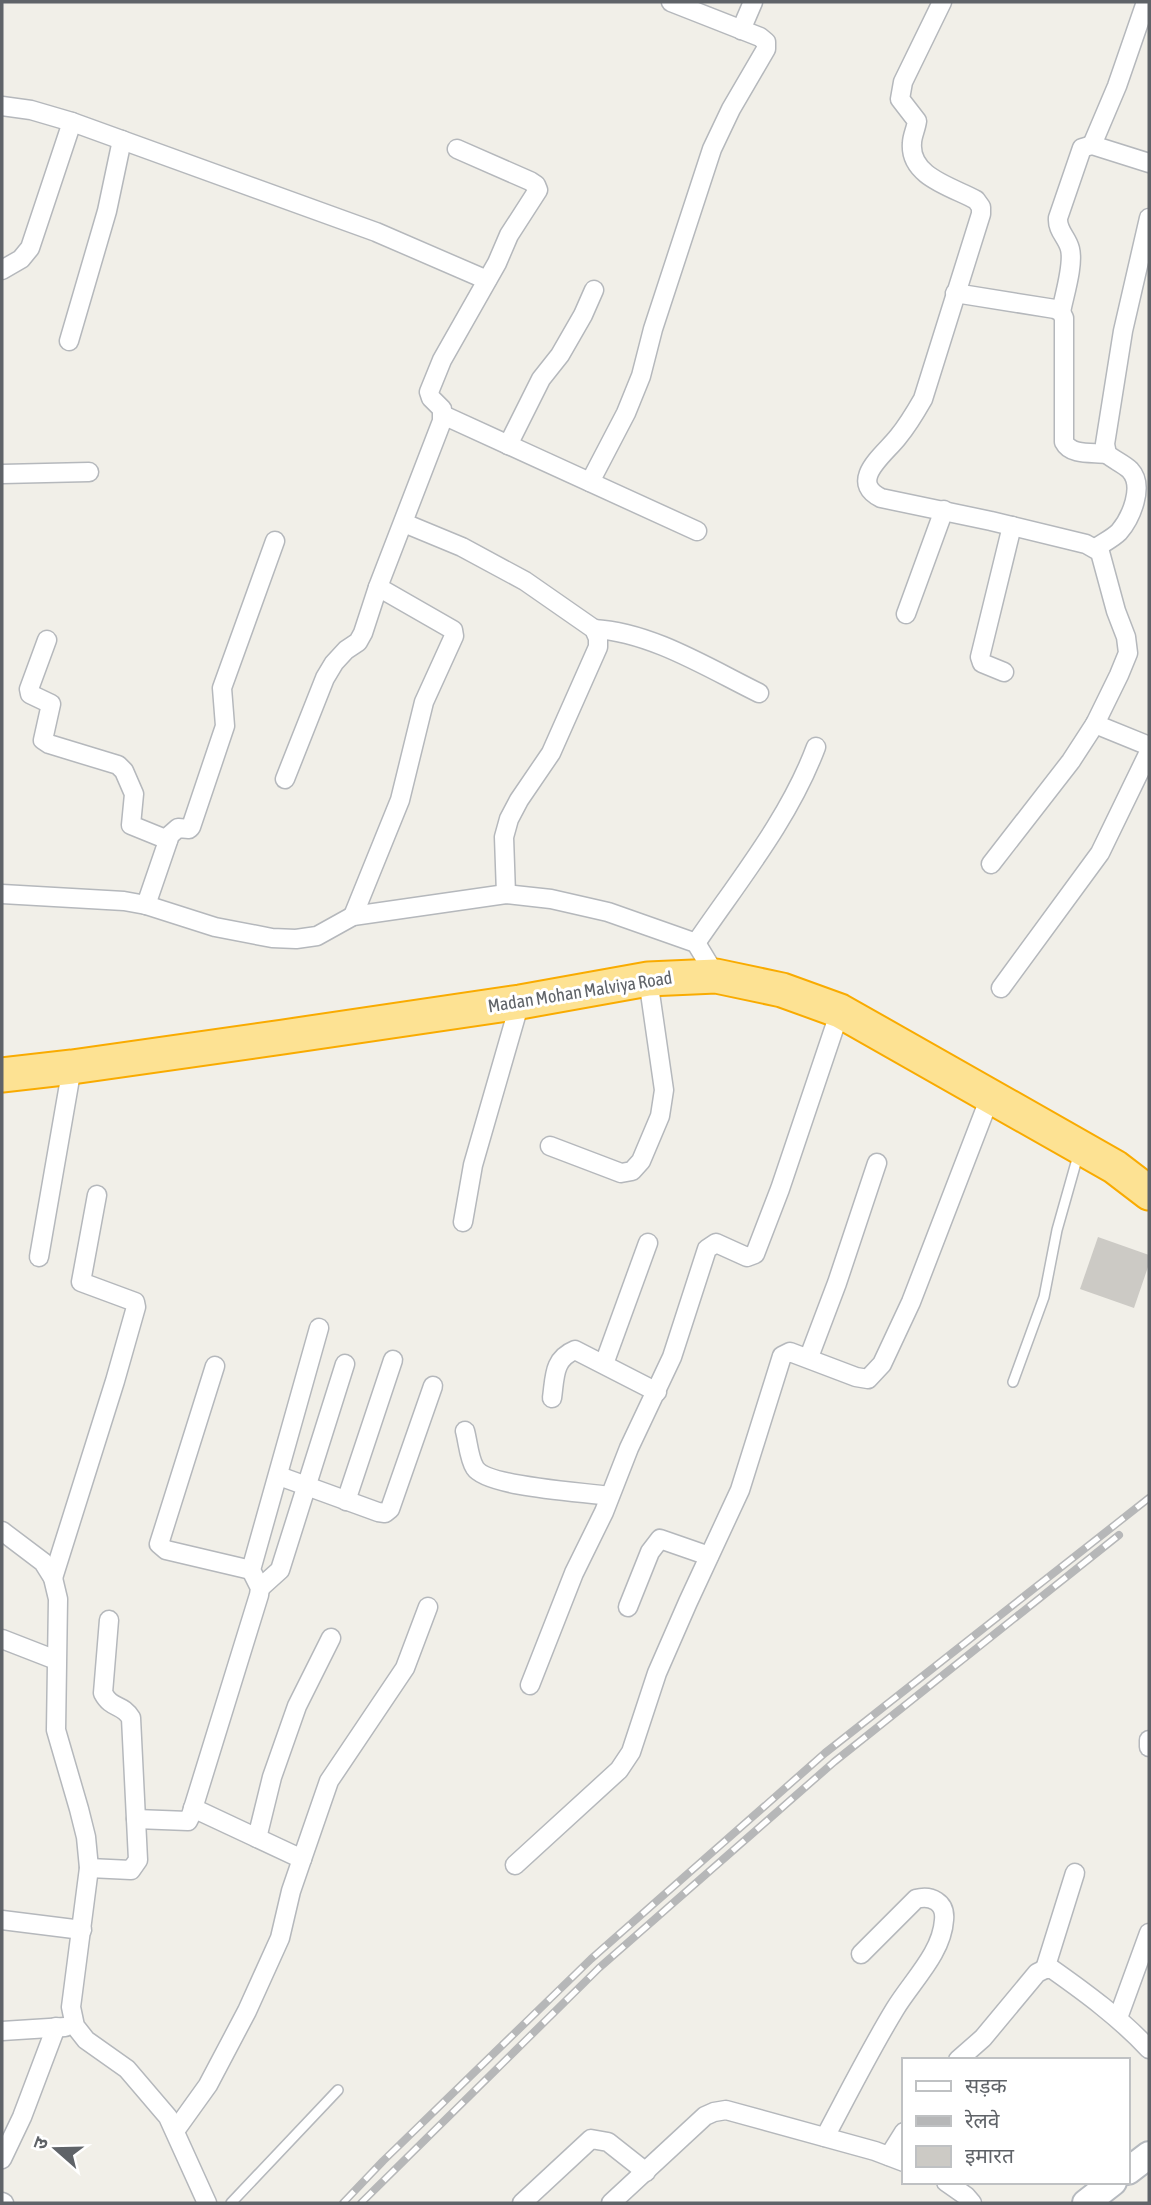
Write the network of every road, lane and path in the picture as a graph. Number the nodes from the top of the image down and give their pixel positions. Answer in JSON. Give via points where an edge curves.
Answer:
{"nodes":[{"id":1,"x":671,"y":2,"type":"edge"},
{"id":2,"x":753,"y":2,"type":"edge"},
{"id":3,"x":942,"y":2,"type":"edge"},
{"id":4,"x":1146,"y":2,"type":"edge"},
{"id":5,"x":741,"y":30,"type":"junction"},
{"id":6,"x":2,"y":106,"type":"edge"},
{"id":7,"x":72,"y":122,"type":"junction"},
{"id":8,"x":122,"y":140,"type":"junction"},
{"id":9,"x":1092,"y":145,"type":"junction"},
{"id":10,"x":457,"y":149,"type":"dead end"},
{"id":11,"x":1149,"y":163,"type":"edge"},
{"id":12,"x":1149,"y":218,"type":"edge"},
{"id":13,"x":2,"y":270,"type":"edge"},
{"id":14,"x":487,"y":280,"type":"junction"},
{"id":15,"x":594,"y":290,"type":"dead end"},
{"id":16,"x":955,"y":293,"type":"junction"},
{"id":17,"x":1061,"y":312,"type":"junction"},
{"id":18,"x":69,"y":341,"type":"dead end"},
{"id":19,"x":443,"y":415,"type":"junction"},
{"id":20,"x":508,"y":445,"type":"junction"},
{"id":21,"x":1107,"y":454,"type":"junction"},
{"id":22,"x":89,"y":472,"type":"dead end"},
{"id":23,"x":2,"y":474,"type":"edge"},
{"id":24,"x":590,"y":482,"type":"junction"},
{"id":25,"x":944,"y":510,"type":"junction"},
{"id":26,"x":404,"y":523,"type":"junction"},
{"id":27,"x":1012,"y":526,"type":"junction"},
{"id":28,"x":697,"y":531,"type":"dead end"},
{"id":29,"x":275,"y":541,"type":"dead end"},
{"id":30,"x":1096,"y":548,"type":"junction"},
{"id":31,"x":378,"y":587,"type":"junction"},
{"id":32,"x":906,"y":614,"type":"dead end"},
{"id":33,"x":594,"y":629,"type":"junction"},
{"id":34,"x":47,"y":640,"type":"dead end"},
{"id":35,"x":1004,"y":672,"type":"dead end"},
{"id":36,"x":759,"y":693,"type":"dead end"},
{"id":37,"x":1095,"y":724,"type":"junction"},
{"id":38,"x":1149,"y":746,"type":"edge"},
{"id":39,"x":816,"y":747,"type":"dead end"},
{"id":40,"x":1149,"y":752,"type":"edge"},
{"id":41,"x":285,"y":779,"type":"dead end"},
{"id":42,"x":169,"y":840,"type":"junction"},
{"id":43,"x":992,"y":864,"type":"dead end"},
{"id":44,"x":2,"y":894,"type":"edge"},
{"id":45,"x":506,"y":894,"type":"junction"},
{"id":46,"x":146,"y":905,"type":"junction"},
{"id":47,"x":353,"y":916,"type":"junction"},
{"id":48,"x":696,"y":943,"type":"junction"},
{"id":49,"x":716,"y":975,"type":"junction"},
{"id":50,"x":648,"y":979,"type":"junction"},
{"id":51,"x":1001,"y":988,"type":"dead end"},
{"id":52,"x":520,"y":1002,"type":"junction"},
{"id":53,"x":840,"y":1011,"type":"junction"},
{"id":54,"x":72,"y":1067,"type":"junction"},
{"id":55,"x":2,"y":1074,"type":"edge"},
{"id":56,"x":990,"y":1097,"type":"junction"},
{"id":57,"x":550,"y":1146,"type":"dead end"},
{"id":58,"x":1080,"y":1148,"type":"junction"},
{"id":59,"x":877,"y":1163,"type":"dead end"},
{"id":60,"x":1149,"y":1193,"type":"edge"},
{"id":61,"x":97,"y":1195,"type":"dead end"},
{"id":62,"x":463,"y":1222,"type":"dead end"},
{"id":63,"x":648,"y":1243,"type":"dead end"},
{"id":64,"x":39,"y":1257,"type":"dead end"},
{"id":65,"x":319,"y":1328,"type":"dead end"},
{"id":66,"x":808,"y":1357,"type":"junction"},
{"id":67,"x":393,"y":1360,"type":"dead end"},
{"id":68,"x":345,"y":1364,"type":"dead end"},
{"id":69,"x":604,"y":1364,"type":"junction"},
{"id":70,"x":215,"y":1366,"type":"dead end"},
{"id":71,"x":1013,"y":1382,"type":"dead end"},
{"id":72,"x":433,"y":1386,"type":"dead end"},
{"id":73,"x":657,"y":1392,"type":"junction"},
{"id":74,"x":552,"y":1398,"type":"dead end"},
{"id":75,"x":465,"y":1431,"type":"dead end"},
{"id":76,"x":279,"y":1476,"type":"junction"},
{"id":77,"x":306,"y":1486,"type":"junction"},
{"id":78,"x":609,"y":1496,"type":"junction"},
{"id":79,"x":346,"y":1501,"type":"junction"},
{"id":80,"x":2,"y":1531,"type":"edge"},
{"id":81,"x":709,"y":1556,"type":"junction"},
{"id":82,"x":251,"y":1570,"type":"junction"},
{"id":83,"x":53,"y":1578,"type":"junction"},
{"id":84,"x":260,"y":1588,"type":"junction"},
{"id":85,"x":428,"y":1607,"type":"dead end"},
{"id":86,"x":628,"y":1607,"type":"dead end"},
{"id":87,"x":108,"y":1620,"type":"dead end"},
{"id":88,"x":331,"y":1638,"type":"dead end"},
{"id":89,"x":2,"y":1639,"type":"edge"},
{"id":90,"x":57,"y":1660,"type":"junction"},
{"id":91,"x":530,"y":1685,"type":"dead end"},
{"id":92,"x":1149,"y":1740,"type":"edge"},
{"id":93,"x":1149,"y":1747,"type":"edge"},
{"id":94,"x":193,"y":1808,"type":"junction"},
{"id":95,"x":136,"y":1819,"type":"junction"},
{"id":96,"x":257,"y":1838,"type":"junction"},
{"id":97,"x":302,"y":1859,"type":"junction"},
{"id":98,"x":514,"y":1864,"type":"dead end"},
{"id":99,"x":89,"y":1868,"type":"junction"},
{"id":100,"x":1075,"y":1872,"type":"dead end"},
{"id":101,"x":2,"y":1920,"type":"edge"},
{"id":102,"x":82,"y":1930,"type":"junction"},
{"id":103,"x":1149,"y":1933,"type":"edge"},
{"id":104,"x":861,"y":1954,"type":"dead end"},
{"id":105,"x":1045,"y":1969,"type":"junction"},
{"id":106,"x":1118,"y":2018,"type":"junction"},
{"id":107,"x":75,"y":2026,"type":"junction"},
{"id":108,"x":55,"y":2028,"type":"junction"},
{"id":109,"x":2,"y":2031,"type":"edge"},
{"id":110,"x":1149,"y":2049,"type":"edge"},
{"id":111,"x":960,"y":2058,"type":"edge"},
{"id":112,"x":338,"y":2090,"type":"dead end"},
{"id":113,"x":175,"y":2131,"type":"junction"},
{"id":114,"x":825,"y":2137,"type":"junction"},
{"id":115,"x":902,"y":2139,"type":"edge"},
{"id":116,"x":1149,"y":2155,"type":"edge"},
{"id":117,"x":2,"y":2159,"type":"edge"},
{"id":118,"x":896,"y":2159,"type":"edge"},
{"id":119,"x":1130,"y":2169,"type":"edge"},
{"id":120,"x":646,"y":2172,"type":"junction"},
{"id":121,"x":949,"y":2184,"type":"edge"},
{"id":122,"x":1110,"y":2184,"type":"edge"},
{"id":123,"x":207,"y":2203,"type":"edge"},
{"id":124,"x":231,"y":2203,"type":"edge"},
{"id":125,"x":522,"y":2203,"type":"edge"},
{"id":126,"x":611,"y":2203,"type":"edge"},
{"id":127,"x":972,"y":2203,"type":"edge"},
{"id":128,"x":1086,"y":2203,"type":"edge"}],
"edges":[{"from":1,"to":5,"type":"street"},
{"from":2,"to":5,"type":"street"},
{"from":3,"to":16,"type":"street","via":[[903,82],[900,99],[917,121],[912,143],[918,167],[981,207]]},
{"from":4,"to":9,"type":"street"},
{"from":5,"to":24,"type":"street","via":[[766,42],[764,56],[712,149],[641,376]]},
{"from":6,"to":7,"type":"street"},
{"from":7,"to":8,"type":"street"},
{"from":7,"to":13,"type":"street","via":[[30,248]]},
{"from":8,"to":14,"type":"street","via":[[376,232]]},
{"from":8,"to":18,"type":"street","via":[[107,211]]},
{"from":9,"to":11,"type":"street"},
{"from":9,"to":17,"type":"street","via":[[1079,153],[1058,218],[1071,259]]},
{"from":10,"to":14,"type":"street","via":[[530,181],[538,190]]},
{"from":12,"to":21,"type":"street","via":[[1123,331]]},
{"from":14,"to":19,"type":"street","via":[[429,392]]},
{"from":15,"to":20,"type":"street"},
{"from":16,"to":17,"type":"street"},
{"from":16,"to":25,"type":"street","via":[[923,399],[910,423],[874,463],[867,485],[881,498]]},
{"from":17,"to":21,"type":"street","via":[[1064,442],[1073,451]]},
{"from":19,"to":20,"type":"street"},
{"from":19,"to":26,"type":"street"},
{"from":20,"to":24,"type":"street"},
{"from":21,"to":30,"type":"street","via":[[1130,470],[1137,493],[1130,516],[1118,533]]},
{"from":22,"to":23,"type":"street"},
{"from":24,"to":28,"type":"street"},
{"from":25,"to":27,"type":"street"},
{"from":25,"to":32,"type":"street"},
{"from":26,"to":31,"type":"street"},
{"from":26,"to":33,"type":"street","via":[[525,581]]},
{"from":27,"to":30,"type":"street"},
{"from":27,"to":35,"type":"street","via":[[980,657],[982,663]]},
{"from":29,"to":42,"type":"street","via":[[222,688],[225,726],[210,776],[191,827],[172,831]]},
{"from":30,"to":37,"type":"street","via":[[1128,653]]},
{"from":31,"to":41,"type":"street","via":[[363,634],[325,678]]},
{"from":31,"to":47,"type":"street","via":[[453,630],[454,636],[424,702],[400,800]]},
{"from":33,"to":36,"type":"street","via":[[647,639]]},
{"from":33,"to":45,"type":"street","via":[[598,647],[551,754],[509,818],[504,838]]},
{"from":34,"to":42,"type":"street","via":[[29,689],[30,694],[51,704],[43,740],[118,765],[134,794],[131,824]]},
{"from":37,"to":38,"type":"street"},
{"from":37,"to":43,"type":"street"},
{"from":39,"to":48,"type":"street","via":[[789,807]]},
{"from":40,"to":51,"type":"street","via":[[1100,853]]},
{"from":42,"to":46,"type":"street"},
{"from":44,"to":46,"type":"street"},
{"from":45,"to":47,"type":"street"},
{"from":45,"to":48,"type":"street","via":[[608,912]]},
{"from":46,"to":47,"type":"street","via":[[215,927],[272,938],[317,936]]},
{"from":48,"to":49,"type":"street"},
{"from":49,"to":50,"type":"highway","name":"Madan Mohan Malviya Road"},
{"from":49,"to":53,"type":"highway","name":"Madan Mohan Malviya Road","via":[[782,990]]},
{"from":50,"to":52,"type":"highway","name":"Madan Mohan Malviya Road"},
{"from":50,"to":57,"type":"street","via":[[664,1090],[660,1116],[640,1161],[632,1171],[621,1173]]},
{"from":52,"to":54,"type":"highway","name":"Madan Mohan Malviya Road"},
{"from":52,"to":62,"type":"street","via":[[473,1165]]},
{"from":53,"to":56,"type":"highway","name":"Madan Mohan Malviya Road"},
{"from":53,"to":73,"type":"street","via":[[755,1254],[747,1257],[716,1243],[709,1246]]},
{"from":54,"to":55,"type":"highway","name":"Madan Mohan Malviya Road"},
{"from":54,"to":64,"type":"street"},
{"from":56,"to":58,"type":"highway","name":"Madan Mohan Malviya Road"},
{"from":56,"to":66,"type":"street","via":[[911,1302],[882,1364],[868,1379]]},
{"from":58,"to":60,"type":"highway","name":"Madan Mohan Malviya Road"},
{"from":58,"to":71,"type":"lane","via":[[1044,1297]]},
{"from":59,"to":66,"type":"street"},
{"from":61,"to":83,"type":"street","via":[[81,1282],[135,1302],[136,1307]]},
{"from":63,"to":69,"type":"street"},
{"from":65,"to":76,"type":"street"},
{"from":66,"to":81,"type":"street","via":[[790,1352],[782,1356],[740,1490]]},
{"from":67,"to":79,"type":"street"},
{"from":68,"to":77,"type":"street"},
{"from":69,"to":73,"type":"street"},
{"from":69,"to":74,"type":"street","via":[[575,1350],[564,1354]]},
{"from":70,"to":82,"type":"street","via":[[159,1544],[166,1550]]},
{"from":72,"to":79,"type":"street","via":[[390,1509],[377,1513]]},
{"from":73,"to":78,"type":"street"},
{"from":75,"to":78,"type":"street","via":[[474,1467],[492,1480]]},
{"from":76,"to":77,"type":"street"},
{"from":76,"to":82,"type":"street"},
{"from":77,"to":79,"type":"street"},
{"from":77,"to":84,"type":"street","via":[[280,1570]]},
{"from":78,"to":91,"type":"street"},
{"from":80,"to":83,"type":"street","via":[[43,1562]]},
{"from":81,"to":86,"type":"street","via":[[660,1539],[650,1552]]},
{"from":81,"to":98,"type":"street","via":[[657,1673],[629,1757]]},
{"from":82,"to":84,"type":"street"},
{"from":83,"to":90,"type":"street","via":[[58,1599]]},
{"from":84,"to":94,"type":"street"},
{"from":85,"to":97,"type":"street","via":[[405,1668],[329,1781]]},
{"from":87,"to":95,"type":"street","via":[[103,1693],[108,1703],[131,1718]]},
{"from":88,"to":96,"type":"street","via":[[297,1706]]},
{"from":89,"to":90,"type":"street"},
{"from":90,"to":99,"type":"street","via":[[56,1730],[86,1837]]},
{"from":92,"to":93,"type":"street"},
{"from":94,"to":95,"type":"street","via":[[188,1821]]},
{"from":94,"to":96,"type":"street"},
{"from":95,"to":99,"type":"street","via":[[136,1865],[131,1870]]},
{"from":96,"to":97,"type":"street"},
{"from":97,"to":113,"type":"street","via":[[280,1938],[247,2011],[208,2085]]},
{"from":99,"to":102,"type":"street"},
{"from":100,"to":105,"type":"street"},
{"from":101,"to":102,"type":"street"},
{"from":102,"to":107,"type":"street","via":[[71,2007]]},
{"from":103,"to":106,"type":"street"},
{"from":104,"to":114,"type":"street","via":[[916,1899],[936,1900],[943,1908],[941,1936],[933,1952],[895,2008]]},
{"from":105,"to":106,"type":"street","via":[[1052,1969]]},
{"from":105,"to":111,"type":"street"},
{"from":106,"to":110,"type":"street"},
{"from":107,"to":108,"type":"street"},
{"from":107,"to":113,"type":"street","via":[[86,2040],[127,2069],[169,2117]]},
{"from":108,"to":109,"type":"street"},
{"from":108,"to":117,"type":"street"},
{"from":112,"to":124,"type":"lane"},
{"from":113,"to":123,"type":"street"},
{"from":114,"to":118,"type":"street"},
{"from":114,"to":120,"type":"street","via":[[726,2110],[714,2112]]},
{"from":115,"to":118,"type":"street"},
{"from":116,"to":119,"type":"street"},
{"from":120,"to":125,"type":"street","via":[[608,2142],[591,2139]]},
{"from":120,"to":126,"type":"street"},
{"from":121,"to":127,"type":"street"},
{"from":122,"to":128,"type":"street"}]}
